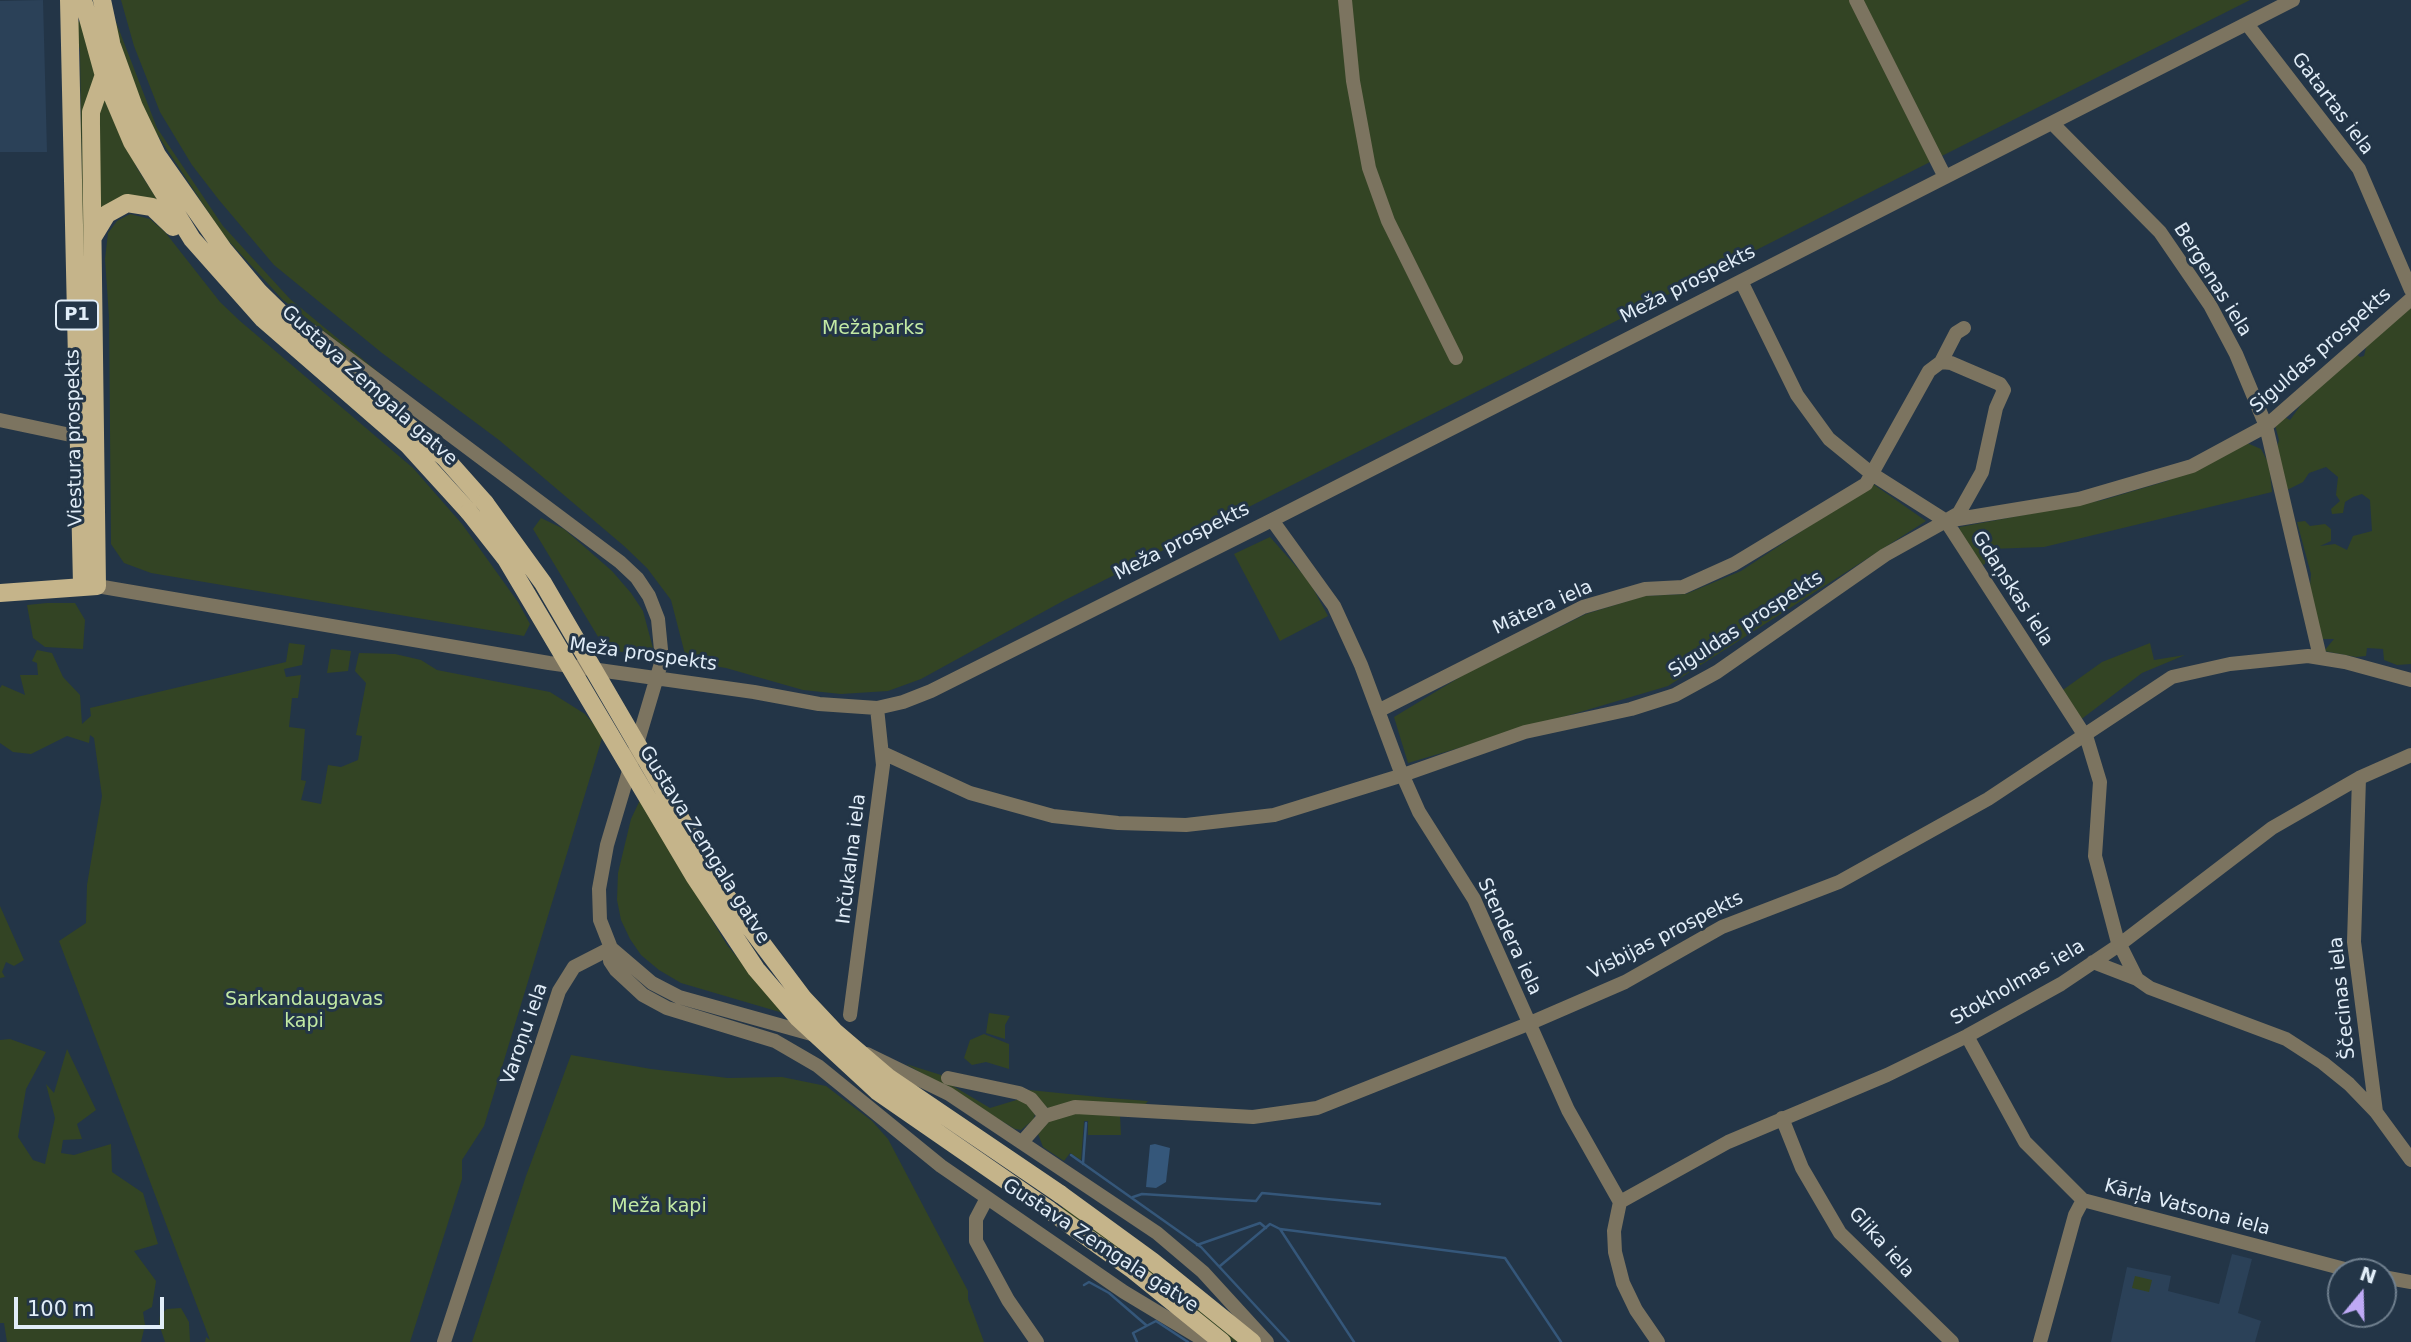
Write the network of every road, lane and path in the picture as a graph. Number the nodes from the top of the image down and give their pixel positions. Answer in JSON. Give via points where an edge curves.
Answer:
{"nodes":[{"id":1,"x":69,"y":0,"type":"edge"},
{"id":2,"x":83,"y":0,"type":"edge"},
{"id":3,"x":102,"y":0,"type":"edge"},
{"id":4,"x":1345,"y":0,"type":"edge"},
{"id":5,"x":1856,"y":0,"type":"edge"},
{"id":6,"x":2293,"y":0,"type":"edge"},
{"id":7,"x":2247,"y":24,"type":"junction"},
{"id":8,"x":111,"y":43,"type":"junction"},
{"id":9,"x":104,"y":76,"type":"junction"},
{"id":10,"x":2052,"y":123,"type":"junction"},
{"id":11,"x":1945,"y":177,"type":"junction"},
{"id":12,"x":93,"y":237,"type":"junction"},
{"id":13,"x":226,"y":280,"type":"junction"},
{"id":14,"x":1741,"y":281,"type":"junction"},
{"id":15,"x":2411,"y":290,"type":"edge"},
{"id":16,"x":259,"y":292,"type":"junction"},
{"id":17,"x":2411,"y":299,"type":"edge"},
{"id":18,"x":1964,"y":328,"type":"dead end"},
{"id":19,"x":1456,"y":358,"type":"dead end"},
{"id":20,"x":1941,"y":362,"type":"junction"},
{"id":21,"x":0,"y":420,"type":"edge"},
{"id":22,"x":2266,"y":426,"type":"junction"},
{"id":23,"x":80,"y":437,"type":"junction"},
{"id":24,"x":1872,"y":474,"type":"junction"},
{"id":25,"x":1272,"y":520,"type":"junction"},
{"id":26,"x":1946,"y":521,"type":"junction"},
{"id":27,"x":90,"y":585,"type":"junction"},
{"id":28,"x":0,"y":593,"type":"edge"},
{"id":29,"x":2320,"y":657,"type":"junction"},
{"id":30,"x":655,"y":678,"type":"junction"},
{"id":31,"x":2411,"y":680,"type":"edge"},
{"id":32,"x":877,"y":708,"type":"junction"},
{"id":33,"x":1378,"y":711,"type":"junction"},
{"id":34,"x":2084,"y":734,"type":"junction"},
{"id":35,"x":883,"y":753,"type":"junction"},
{"id":36,"x":2411,"y":755,"type":"edge"},
{"id":37,"x":1403,"y":775,"type":"junction"},
{"id":38,"x":2358,"y":778,"type":"junction"},
{"id":39,"x":2119,"y":945,"type":"junction"},
{"id":40,"x":611,"y":948,"type":"junction"},
{"id":41,"x":2093,"y":962,"type":"junction"},
{"id":42,"x":2137,"y":979,"type":"junction"},
{"id":43,"x":850,"y":1015,"type":"dead end"},
{"id":44,"x":1528,"y":1024,"type":"junction"},
{"id":45,"x":1967,"y":1036,"type":"junction"},
{"id":46,"x":883,"y":1061,"type":"junction"},
{"id":47,"x":948,"y":1078,"type":"dead end"},
{"id":48,"x":863,"y":1102,"type":"junction"},
{"id":49,"x":2376,"y":1112,"type":"junction"},
{"id":50,"x":1045,"y":1116,"type":"junction"},
{"id":51,"x":1782,"y":1118,"type":"junction"},
{"id":52,"x":1023,"y":1141,"type":"junction"},
{"id":53,"x":2411,"y":1160,"type":"edge"},
{"id":54,"x":987,"y":1198,"type":"junction"},
{"id":55,"x":2083,"y":1200,"type":"junction"},
{"id":56,"x":1620,"y":1202,"type":"junction"},
{"id":57,"x":2327,"y":1264,"type":"edge"},
{"id":58,"x":443,"y":1342,"type":"edge"},
{"id":59,"x":1037,"y":1342,"type":"edge"},
{"id":60,"x":1207,"y":1342,"type":"edge"},
{"id":61,"x":1222,"y":1342,"type":"edge"},
{"id":62,"x":1252,"y":1342,"type":"edge"},
{"id":63,"x":1267,"y":1342,"type":"edge"},
{"id":64,"x":1658,"y":1342,"type":"edge"},
{"id":65,"x":1952,"y":1342,"type":"edge"},
{"id":66,"x":2039,"y":1342,"type":"edge"}],
"edges":[{"from":1,"to":23,"type":"main road","name":"Viestura prospekts","number":"P1"},
{"from":2,"to":9,"type":"main road","name":"Gustava Zemgala gatve"},
{"from":3,"to":8,"type":"main road","name":"Viestura prospekts","number":"P1"},
{"from":4,"to":19,"type":"street","via":[[1353,81],[1369,168],[1388,221]]},
{"from":5,"to":11,"type":"street"},
{"from":6,"to":7,"type":"street","name":"Meža prospekts"},
{"from":7,"to":10,"type":"street","name":"Meža prospekts"},
{"from":7,"to":15,"type":"street","name":"Gatartas iela","via":[[2358,169]]},
{"from":8,"to":9,"type":"main road","name":"Viestura prospekts","number":"P1"},
{"from":8,"to":16,"type":"main road","name":"Gustava Zemgala gatve","via":[[157,155]]},
{"from":9,"to":12,"type":"main road","name":"Viestura prospekts","number":"P1","via":[[91,112]]},
{"from":9,"to":13,"type":"main road","name":"Gustava Zemgala gatve","via":[[132,142],[170,208]]},
{"from":10,"to":11,"type":"street","name":"Meža prospekts"},
{"from":10,"to":22,"type":"street","name":"Bergenas iela","via":[[2160,232],[2210,305]]},
{"from":11,"to":14,"type":"street","name":"Meža prospekts"},
{"from":12,"to":13,"type":"main road","via":[[112,211],[127,203],[143,204],[165,217],[188,247]]},
{"from":12,"to":27,"type":"main road","name":"Viestura prospekts","number":"P1"},
{"from":13,"to":61,"type":"main road","name":"Gustava Zemgala gatve","bridge":true,"via":[[297,350],[408,445],[469,512],[521,583],[694,876],[756,969],[816,1036],[877,1091],[1133,1270]]},
{"from":14,"to":24,"type":"street","name":"Gdaņskas iela","via":[[1797,395],[1829,439]]},
{"from":14,"to":25,"type":"street","name":"Meža prospekts"},
{"from":16,"to":30,"type":"street","via":[[559,514],[637,578],[649,596],[659,628],[662,660]]},
{"from":16,"to":62,"type":"main road","name":"Gustava Zemgala gatve","bridge":true,"via":[[445,458],[485,503],[543,583],[724,892],[803,998],[834,1031],[889,1078],[1152,1261]]},
{"from":17,"to":22,"type":"street","name":"Siguldas prospekts"},
{"from":18,"to":20,"type":"street","via":[[1956,333]]},
{"from":20,"to":24,"type":"street","via":[[1929,371]]},
{"from":20,"to":26,"type":"street","via":[[2000,384],[2004,390],[1982,472],[1959,513]]},
{"from":21,"to":23,"type":"street"},
{"from":22,"to":26,"type":"street","name":"Siguldas prospekts","via":[[2192,466],[2079,499]]},
{"from":22,"to":29,"type":"street","name":"Bergenas iela"},
{"from":23,"to":27,"type":"main road","name":"Viestura prospekts","number":"P1"},
{"from":24,"to":26,"type":"street","name":"Gdaņskas iela"},
{"from":24,"to":33,"type":"street","name":"Mātera iela","via":[[1866,484],[1734,565],[1683,587],[1645,589],[1583,607]]},
{"from":25,"to":32,"type":"street","name":"Meža prospekts","via":[[931,691]]},
{"from":25,"to":33,"type":"street","name":"Stendera iela","via":[[1334,606]]},
{"from":26,"to":34,"type":"street","name":"Gdaņskas iela"},
{"from":26,"to":37,"type":"street","name":"Siguldas prospekts","via":[[1885,555],[1717,672],[1675,695],[1525,732]]},
{"from":27,"to":28,"type":"main road","name":"Meža prospekts"},
{"from":27,"to":30,"type":"street","name":"Meža prospekts"},
{"from":29,"to":31,"type":"street","name":"Visbijas prospekts"},
{"from":29,"to":34,"type":"street","name":"Visbijas prospekts","via":[[2246,661],[2181,673]]},
{"from":30,"to":32,"type":"street","name":"Meža prospekts","via":[[819,704]]},
{"from":30,"to":40,"type":"street","via":[[601,868],[600,920]]},
{"from":32,"to":35,"type":"street","name":"Inčukalna iela"},
{"from":33,"to":37,"type":"street","name":"Stendera iela"},
{"from":34,"to":39,"type":"street","name":"Gdaņskas iela","via":[[2100,782],[2095,856]]},
{"from":34,"to":44,"type":"street","name":"Visbijas prospekts","via":[[1988,799],[1839,882],[1722,927],[1625,982]]},
{"from":35,"to":37,"type":"street","name":"Siguldas prospekts","via":[[970,793],[1006,804],[1053,816],[1118,823],[1186,825],[1274,815]]},
{"from":35,"to":43,"type":"street","name":"Inčukalna iela"},
{"from":36,"to":38,"type":"street","name":"Stokholmas iela"},
{"from":37,"to":44,"type":"street","name":"Stendera iela","via":[[1419,812],[1479,909]]},
{"from":38,"to":39,"type":"street","name":"Stokholmas iela","via":[[2272,828]]},
{"from":38,"to":49,"type":"street","name":"Ščecinas iela","via":[[2354,942]]},
{"from":39,"to":41,"type":"street","name":"Stokholmas iela"},
{"from":39,"to":42,"type":"street","name":"Gdaņskas iela"},
{"from":40,"to":46,"type":"street","name":"Gustava Zemgala gatve","via":[[652,983],[679,997],[818,1036]]},
{"from":40,"to":48,"type":"street","name":"Gustava Zemgala gatve","via":[[612,965],[643,995],[684,1015],[775,1041],[818,1066]]},
{"from":40,"to":58,"type":"street","name":"Varoņu iela","via":[[574,967],[559,991]]},
{"from":41,"to":42,"type":"street"},
{"from":41,"to":45,"type":"street","name":"Stokholmas iela"},
{"from":42,"to":49,"type":"street","via":[[2286,1039],[2341,1077]]},
{"from":44,"to":50,"type":"street","name":"Visbijas prospekts","via":[[1317,1108],[1253,1116],[1075,1107]]},
{"from":44,"to":56,"type":"street","name":"Stendera iela","via":[[1568,1110]]},
{"from":45,"to":51,"type":"street","name":"Stokholmas iela"},
{"from":45,"to":55,"type":"street","name":"Kārļa Vatsona iela","via":[[2025,1142]]},
{"from":46,"to":48,"type":"street","via":[[864,1074],[860,1087]]},
{"from":46,"to":52,"type":"street","name":"Gustava Zemgala gatve","via":[[949,1094]]},
{"from":47,"to":50,"type":"street","via":[[1019,1093]]},
{"from":48,"to":54,"type":"street","name":"Gustava Zemgala gatve"},
{"from":49,"to":53,"type":"street","name":"Ščecinas iela"},
{"from":50,"to":52,"type":"street"},
{"from":51,"to":56,"type":"street","name":"Stokholmas iela","via":[[1728,1142]]},
{"from":51,"to":65,"type":"street","name":"Glika iela","via":[[1802,1168],[1840,1233]]},
{"from":52,"to":63,"type":"street","name":"Gustava Zemgala gatve","via":[[1182,1253]]},
{"from":54,"to":59,"type":"street","via":[[975,1226],[979,1249]]},
{"from":54,"to":60,"type":"street","name":"Gustava Zemgala gatve","via":[[1124,1292]]},
{"from":55,"to":57,"type":"street","name":"Kārļa Vatsona iela"},
{"from":55,"to":66,"type":"street"},
{"from":56,"to":64,"type":"street","via":[[1614,1231],[1618,1262],[1636,1310]]}]}
